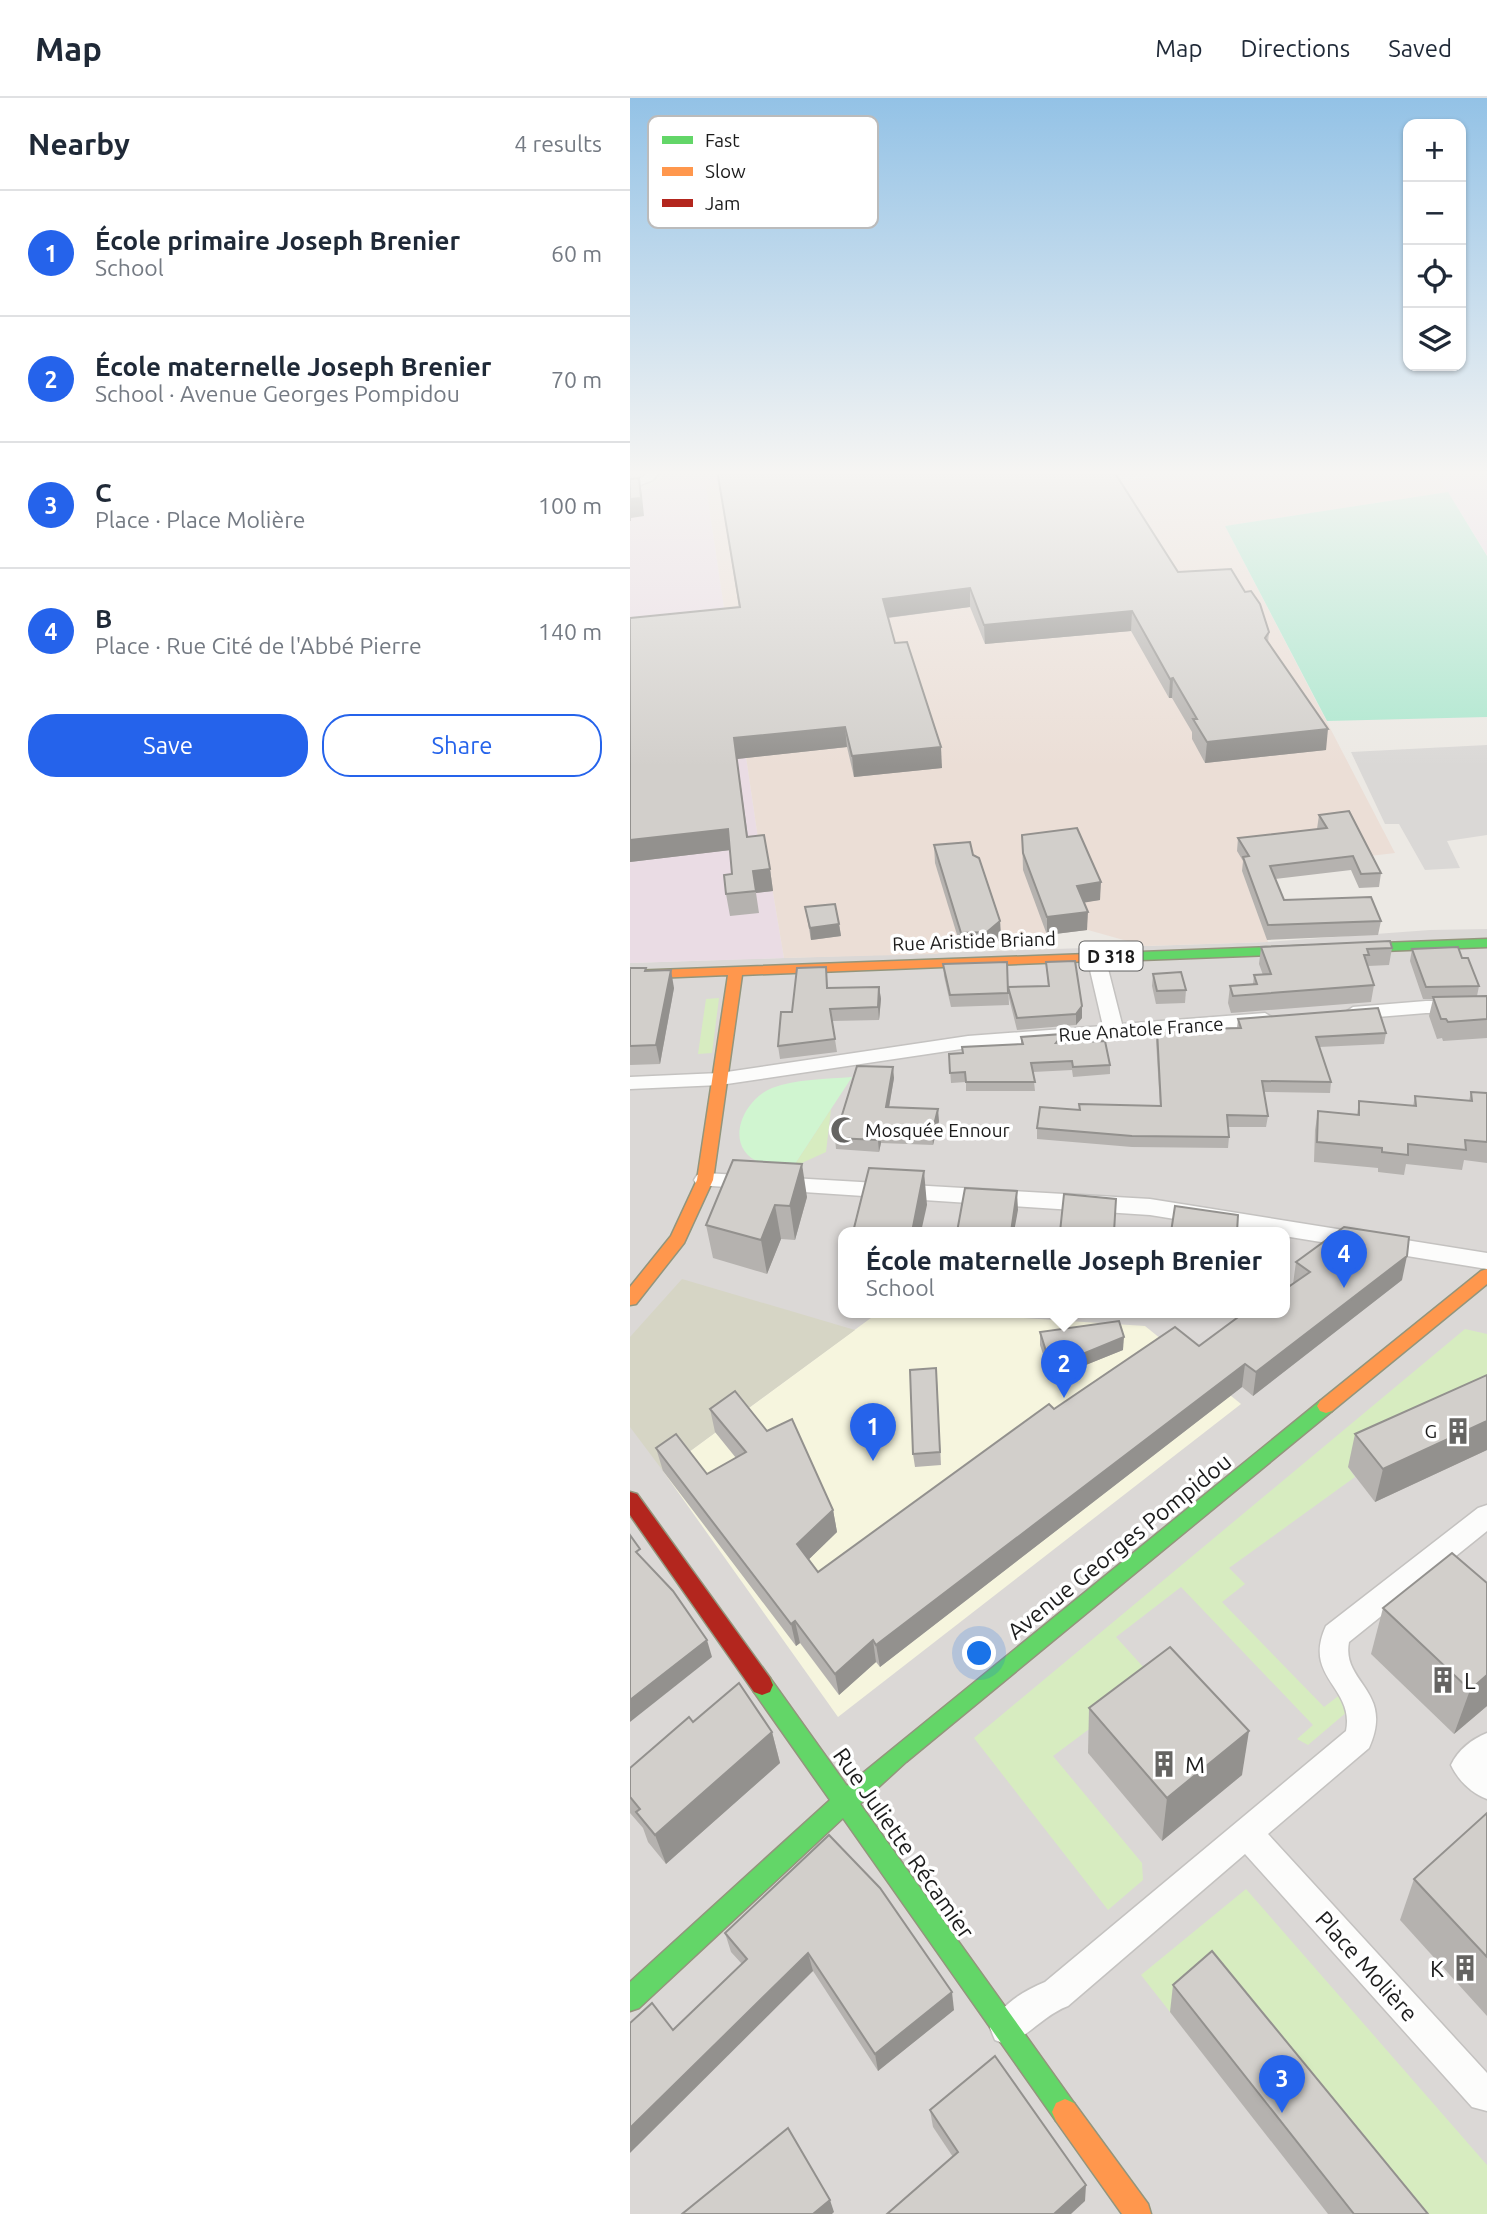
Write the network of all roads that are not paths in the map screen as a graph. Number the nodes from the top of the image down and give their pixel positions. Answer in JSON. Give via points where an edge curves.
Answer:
{"nodes":[{"id":1,"x":1487,"y":943,"type":"edge"},
{"id":2,"x":1096,"y":957,"type":"junction"},
{"id":3,"x":736,"y":971,"type":"junction"},
{"id":4,"x":630,"y":975,"type":"edge"},
{"id":5,"x":1487,"y":1007,"type":"edge"},
{"id":6,"x":1329,"y":1014,"type":"edge"},
{"id":7,"x":1289,"y":1017,"type":"edge"},
{"id":8,"x":1114,"y":1031,"type":"junction"},
{"id":9,"x":720,"y":1079,"type":"junction"},
{"id":10,"x":630,"y":1083,"type":"edge"},
{"id":11,"x":705,"y":1180,"type":"junction"},
{"id":12,"x":1275,"y":1227,"type":"edge"},
{"id":13,"x":1290,"y":1229,"type":"edge"},
{"id":14,"x":1487,"y":1261,"type":"edge"},
{"id":15,"x":1487,"y":1275,"type":"edge"},
{"id":16,"x":630,"y":1299,"type":"edge"},
{"id":17,"x":630,"y":1500,"type":"edge"},
{"id":18,"x":1487,"y":1516,"type":"edge"},
{"id":19,"x":1487,"y":1747,"type":"edge"},
{"id":20,"x":1487,"y":1785,"type":"edge"},
{"id":21,"x":846,"y":1801,"type":"junction"},
{"id":22,"x":1247,"y":1834,"type":"junction"},
{"id":23,"x":630,"y":1999,"type":"edge"},
{"id":24,"x":1007,"y":2028,"type":"junction"},
{"id":25,"x":1487,"y":2092,"type":"edge"},
{"id":26,"x":1138,"y":2214,"type":"edge"}],
"edges":[{"from":1,"to":2,"type":"street","name":"Rue Aristide Briand","number":"D 318"},
{"from":2,"to":3,"type":"street","name":"Rue Aristide Briand","number":"D 318"},
{"from":2,"to":8,"type":"street"},
{"from":3,"to":4,"type":"street","name":"Rue Aristide Briand","number":"D 318"},
{"from":3,"to":9,"type":"street"},
{"from":5,"to":6,"type":"street"},
{"from":7,"to":8,"type":"street","name":"Rue Anatole France"},
{"from":8,"to":9,"type":"street","name":"Rue Anatole France","via":[[968,1042]]},
{"from":9,"to":10,"type":"street","name":"Rue Anatole France"},
{"from":9,"to":11,"type":"street"},
{"from":11,"to":12,"type":"street","via":[[1150,1207]]},
{"from":11,"to":16,"type":"street","via":[[678,1239]]},
{"from":13,"to":14,"type":"street"},
{"from":15,"to":21,"type":"street","name":"Avenue Georges Pompidou"},
{"from":17,"to":21,"type":"street","name":"Rue Juliette Récamier"},
{"from":18,"to":22,"type":"street","via":[[1457,1558],[1336,1635],[1331,1651],[1334,1666],[1359,1700],[1365,1720],[1359,1738]]},
{"from":19,"to":20,"type":"street","via":[[1466,1765]]},
{"from":21,"to":23,"type":"street","name":"Avenue Georges Pompidou"},
{"from":21,"to":24,"type":"street","name":"Rue Juliette Récamier"},
{"from":22,"to":24,"type":"street","via":[[1055,1994],[1039,2001]]},
{"from":22,"to":25,"type":"street","name":"Place Molière","via":[[1484,2095]]},
{"from":24,"to":26,"type":"street","name":"Rue Juliette Récamier"}]}
